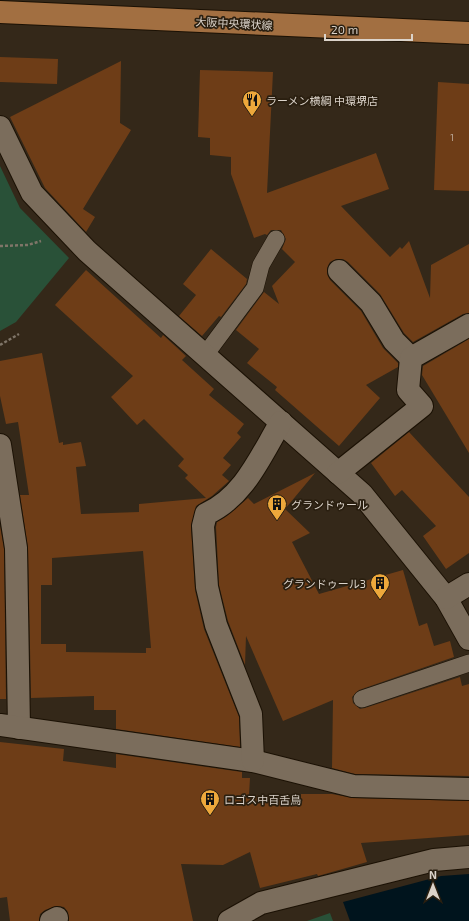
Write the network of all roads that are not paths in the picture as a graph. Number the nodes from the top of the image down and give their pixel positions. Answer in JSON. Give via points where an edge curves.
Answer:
{"nodes":[{"id":1,"x":0,"y":12,"type":"edge"},
{"id":2,"x":469,"y":33,"type":"edge"},
{"id":3,"x":0,"y":127,"type":"edge"},
{"id":4,"x":276,"y":239,"type":"dead end"},
{"id":5,"x":339,"y":271,"type":"dead end"},
{"id":6,"x":469,"y":325,"type":"edge"},
{"id":7,"x":205,"y":355,"type":"junction"},
{"id":8,"x":412,"y":358,"type":"junction"},
{"id":9,"x":281,"y":422,"type":"junction"},
{"id":10,"x":0,"y":445,"type":"edge"},
{"id":11,"x":338,"y":473,"type":"junction"},
{"id":12,"x":469,"y":584,"type":"edge"},
{"id":13,"x":446,"y":598,"type":"junction"},
{"id":14,"x":469,"y":639,"type":"edge"},
{"id":15,"x":469,"y":663,"type":"edge"},
{"id":16,"x":362,"y":699,"type":"dead end"},
{"id":17,"x":9,"y":727,"type":"edge"},
{"id":18,"x":253,"y":761,"type":"junction"},
{"id":19,"x":469,"y":789,"type":"edge"},
{"id":20,"x":469,"y":857,"type":"edge"},
{"id":21,"x":230,"y":921,"type":"edge"}],
"edges":[{"from":1,"to":2,"type":"main road","name":"大阪中央環状線"},
{"from":3,"to":7,"type":"street","via":[[32,193],[87,251]]},
{"from":4,"to":7,"type":"lane","via":[[261,265],[255,288]]},
{"from":5,"to":8,"type":"street","via":[[371,303],[394,341]]},
{"from":6,"to":8,"type":"street"},
{"from":7,"to":9,"type":"street"},
{"from":8,"to":11,"type":"street","via":[[408,390],[422,406]]},
{"from":9,"to":11,"type":"street"},
{"from":9,"to":18,"type":"street","via":[[241,489],[219,508],[206,514],[203,526],[207,587],[216,625],[251,714]]},
{"from":10,"to":17,"type":"street","via":[[16,548]]},
{"from":11,"to":13,"type":"street","via":[[362,494]]},
{"from":12,"to":13,"type":"street"},
{"from":13,"to":14,"type":"street"},
{"from":15,"to":16,"type":"lane"},
{"from":17,"to":18,"type":"street"},
{"from":18,"to":19,"type":"street","via":[[353,786]]},
{"from":20,"to":21,"type":"street","via":[[434,860],[261,903]]}]}
